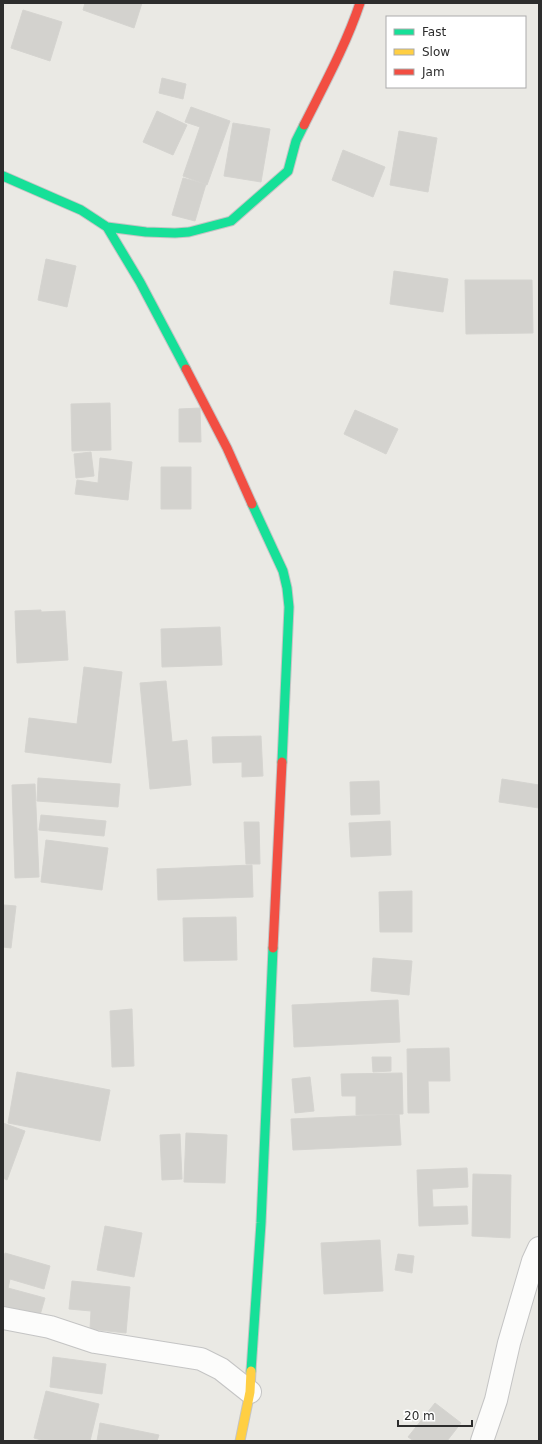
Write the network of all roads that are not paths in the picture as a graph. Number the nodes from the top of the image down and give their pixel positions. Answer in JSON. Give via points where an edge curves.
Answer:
{"nodes":[{"id":1,"x":360,"y":3,"type":"edge"},
{"id":2,"x":3,"y":176,"type":"edge"},
{"id":3,"x":107,"y":227,"type":"junction"},
{"id":4,"x":539,"y":1248,"type":"edge"},
{"id":5,"x":3,"y":1318,"type":"edge"},
{"id":6,"x":250,"y":1392,"type":"junction"},
{"id":7,"x":240,"y":1441,"type":"edge"},
{"id":8,"x":482,"y":1441,"type":"edge"}],
"edges":[{"from":1,"to":3,"type":"street","via":[[327,80],[296,141],[288,171],[231,221],[175,233]]},
{"from":2,"to":3,"type":"street","via":[[81,210]]},
{"from":3,"to":6,"type":"street","via":[[140,282],[227,448],[283,571],[287,588],[289,607],[261,1223]]},
{"from":4,"to":8,"type":"street","via":[[508,1343],[496,1400]]},
{"from":5,"to":6,"type":"street","via":[[50,1327],[95,1342],[201,1359],[221,1369]]},
{"from":6,"to":7,"type":"street"}]}
